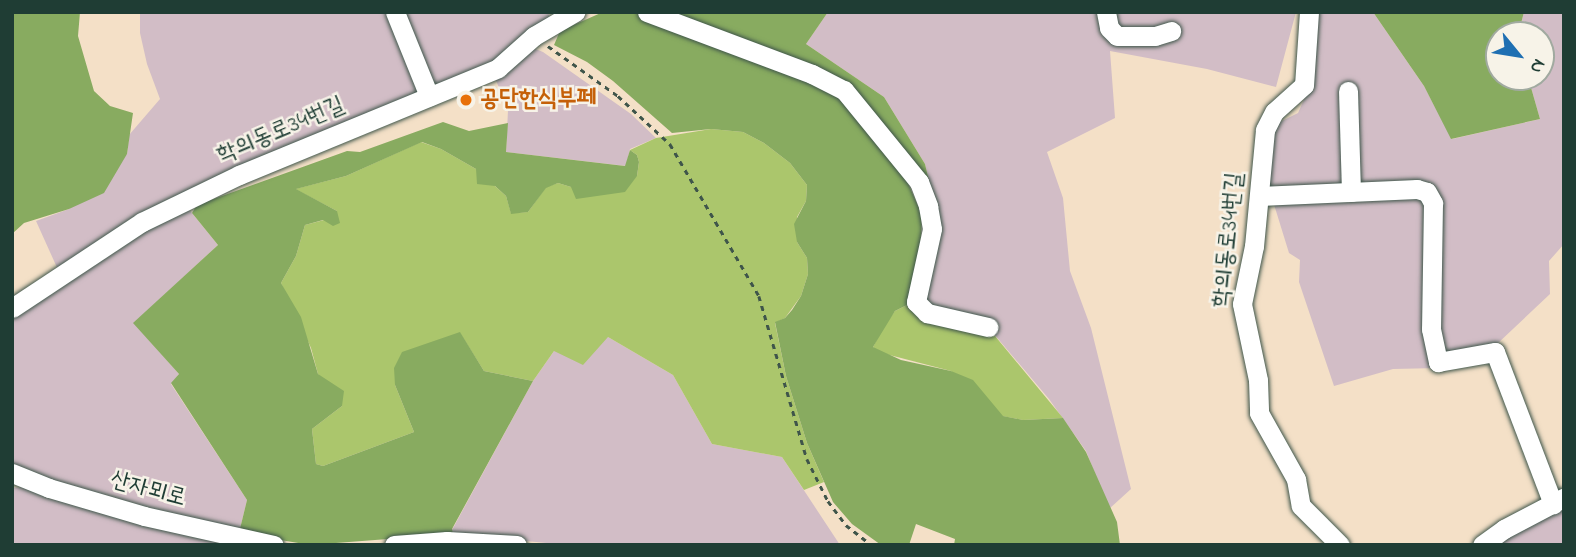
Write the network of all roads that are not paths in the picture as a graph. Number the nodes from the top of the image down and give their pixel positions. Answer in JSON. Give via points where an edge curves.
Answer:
{"nodes":[{"id":1,"x":395,"y":12,"type":"edge"},
{"id":2,"x":575,"y":12,"type":"edge"},
{"id":3,"x":647,"y":12,"type":"edge"},
{"id":4,"x":1106,"y":12,"type":"edge"},
{"id":5,"x":1309,"y":12,"type":"edge"},
{"id":6,"x":1171,"y":31,"type":"dead end"},
{"id":7,"x":1348,"y":91,"type":"dead end"},
{"id":8,"x":429,"y":96,"type":"junction"},
{"id":9,"x":1351,"y":192,"type":"junction"},
{"id":10,"x":1259,"y":196,"type":"junction"},
{"id":11,"x":12,"y":308,"type":"edge"},
{"id":12,"x":988,"y":327,"type":"dead end"},
{"id":13,"x":12,"y":473,"type":"edge"},
{"id":14,"x":1558,"y":501,"type":"edge"},
{"id":15,"x":274,"y":545,"type":"edge"},
{"id":16,"x":394,"y":545,"type":"edge"},
{"id":17,"x":517,"y":545,"type":"edge"},
{"id":18,"x":1340,"y":545,"type":"edge"},
{"id":19,"x":1482,"y":545,"type":"edge"}],
"edges":[{"from":1,"to":8,"type":"street"},
{"from":2,"to":8,"type":"street","name":"학의동로34번길","via":[[534,36],[498,68]]},
{"from":3,"to":12,"type":"street","via":[[844,90],[919,182],[928,206],[932,229],[916,302],[927,313]]},
{"from":4,"to":6,"type":"street","via":[[1109,28],[1117,36],[1155,36]]},
{"from":5,"to":10,"type":"street","name":"학의동로34번길","via":[[1304,85],[1274,112],[1265,130]]},
{"from":7,"to":9,"type":"street"},
{"from":8,"to":11,"type":"street","name":"학의동로34번길","via":[[239,175],[142,222]]},
{"from":9,"to":10,"type":"street"},
{"from":9,"to":14,"type":"street","via":[[1427,192],[1433,203],[1431,328],[1438,362],[1494,352]]},
{"from":10,"to":18,"type":"street","name":"학의동로34번길","via":[[1242,304],[1258,380],[1259,413],[1296,479],[1301,506]]},
{"from":13,"to":15,"type":"street","name":"산자뫼로","via":[[144,516]]},
{"from":14,"to":19,"type":"street"},
{"from":16,"to":17,"type":"street","via":[[447,541]]}]}
